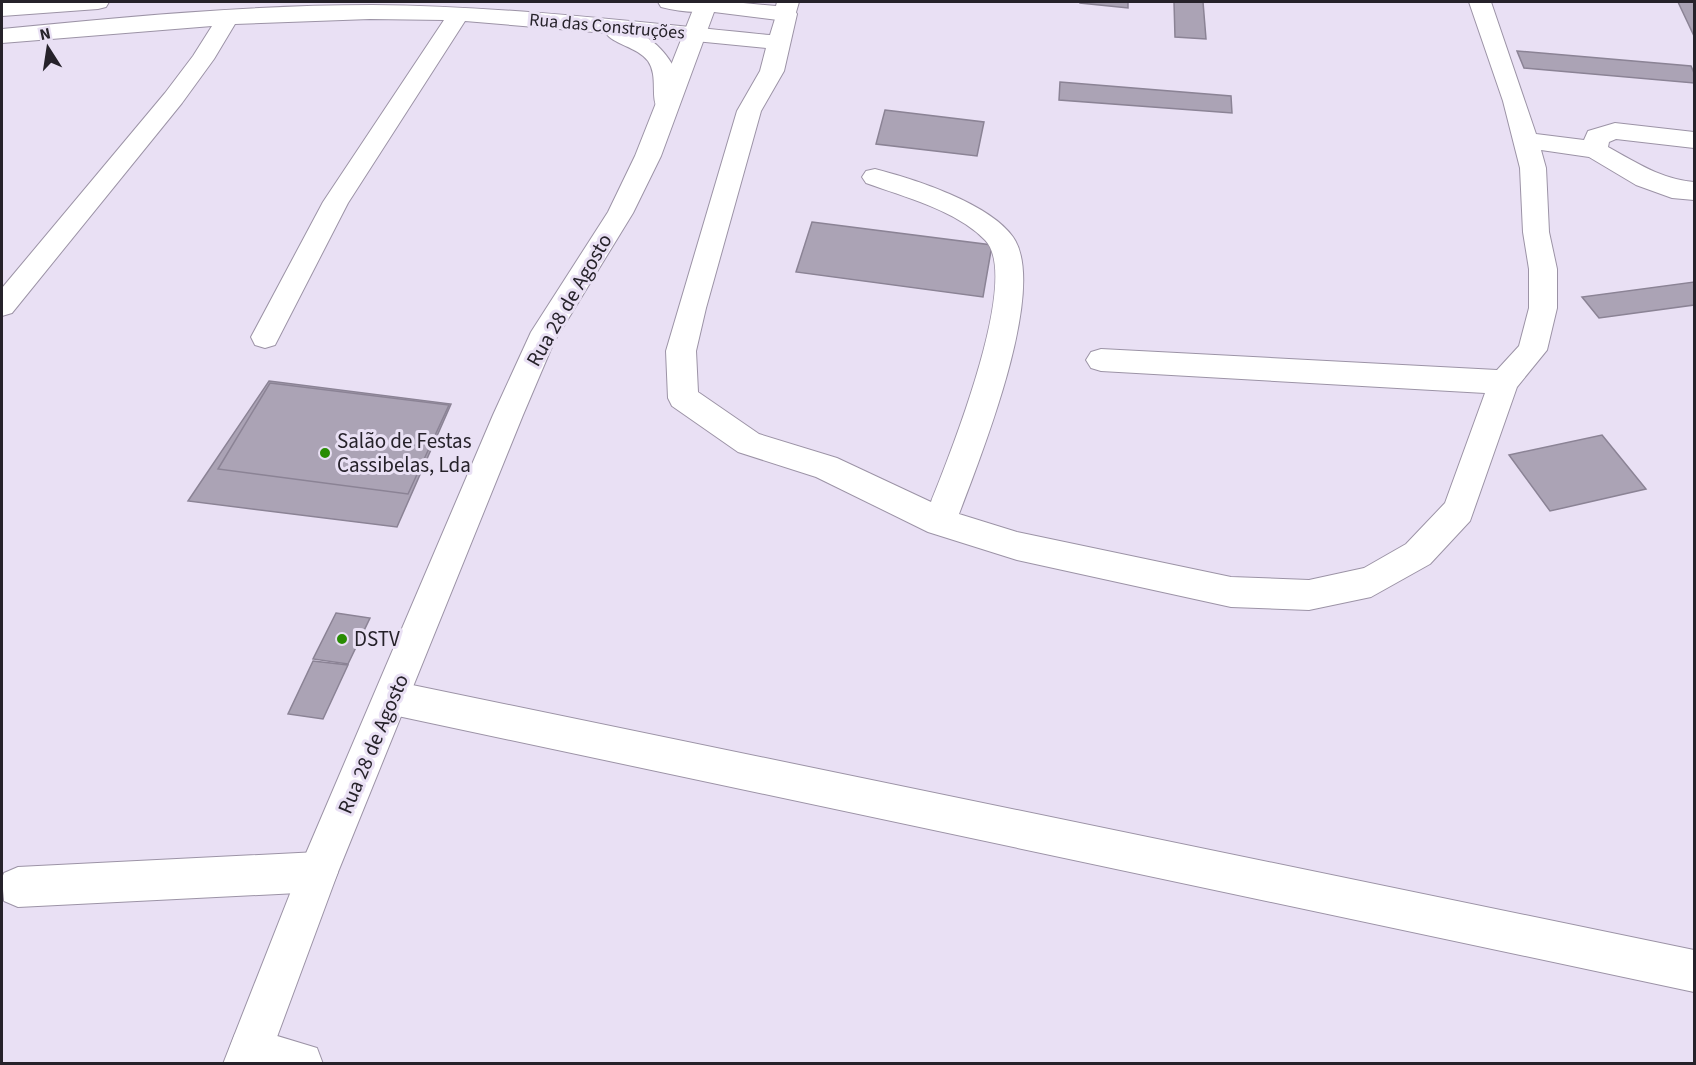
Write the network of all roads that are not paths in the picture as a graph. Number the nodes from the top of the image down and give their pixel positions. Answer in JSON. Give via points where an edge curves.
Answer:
{"nodes":[{"id":1,"x":98,"y":2,"type":"edge"},
{"id":2,"x":669,"y":2,"type":"edge"},
{"id":3,"x":1480,"y":2,"type":"edge"},
{"id":4,"x":706,"y":3,"type":"edge"},
{"id":5,"x":787,"y":8,"type":"edge"},
{"id":6,"x":2,"y":9,"type":"edge"},
{"id":7,"x":459,"y":14,"type":"junction"},
{"id":8,"x":227,"y":18,"type":"junction"},
{"id":9,"x":547,"y":20,"type":"junction"},
{"id":10,"x":694,"y":34,"type":"junction"},
{"id":11,"x":2,"y":36,"type":"edge"},
{"id":12,"x":780,"y":43,"type":"junction"},
{"id":13,"x":667,"y":106,"type":"junction"},
{"id":14,"x":1525,"y":140,"type":"junction"},
{"id":15,"x":1695,"y":140,"type":"edge"},
{"id":16,"x":1595,"y":150,"type":"junction"},
{"id":17,"x":875,"y":177,"type":"dead end"},
{"id":18,"x":1695,"y":192,"type":"edge"},
{"id":19,"x":2,"y":306,"type":"edge"},
{"id":20,"x":265,"y":337,"type":"dead end"},
{"id":21,"x":1101,"y":360,"type":"dead end"},
{"id":22,"x":1504,"y":382,"type":"junction"},
{"id":23,"x":940,"y":522,"type":"junction"},
{"id":24,"x":393,"y":698,"type":"junction"},
{"id":25,"x":318,"y":872,"type":"junction"},
{"id":26,"x":18,"y":887,"type":"dead end"},
{"id":27,"x":1695,"y":971,"type":"edge"},
{"id":28,"x":248,"y":1057,"type":"edge"},
{"id":29,"x":301,"y":1064,"type":"edge"}],
"edges":[{"from":1,"to":6,"type":"street"},
{"from":2,"to":4,"type":"street","name":"Rua das Construções"},
{"from":3,"to":14,"type":"street"},
{"from":4,"to":5,"type":"street","name":"Rua das Construções"},
{"from":4,"to":10,"type":"street","name":"Rua 28 de Agosto"},
{"from":5,"to":12,"type":"street"},
{"from":7,"to":8,"type":"street","name":"Rua das Construções","via":[[370,12]]},
{"from":7,"to":9,"type":"street","name":"Rua das Construções"},
{"from":7,"to":20,"type":"street","via":[[336,202]]},
{"from":8,"to":11,"type":"street","name":"Rua das Construções"},
{"from":8,"to":19,"type":"street","via":[[189,78]]},
{"from":9,"to":10,"type":"street","name":"Rua das Construções"},
{"from":9,"to":13,"type":"street","via":[[618,33],[644,45],[665,71]]},
{"from":10,"to":12,"type":"street","name":"Rua das Construções"},
{"from":10,"to":13,"type":"street","name":"Rua 28 de Agosto"},
{"from":12,"to":23,"type":"street","via":[[772,71],[749,111],[692,308],[681,351],[683,398],[749,443],[826,467]]},
{"from":13,"to":24,"type":"street","name":"Rua 28 de Agosto","via":[[620,213],[541,340]]},
{"from":14,"to":16,"type":"street"},
{"from":14,"to":22,"type":"street","via":[[1533,168],[1543,309],[1532,351]]},
{"from":15,"to":16,"type":"street","via":[[1615,131],[1597,137]]},
{"from":16,"to":18,"type":"street","via":[[1645,179]]},
{"from":17,"to":23,"type":"street","via":[[978,220],[1003,241],[1012,265],[985,395]]},
{"from":21,"to":22,"type":"street"},
{"from":22,"to":23,"type":"street","via":[[1458,511],[1418,554],[1371,582],[1309,595],[1231,592],[1017,546]]},
{"from":24,"to":25,"type":"street","name":"Rua 28 de Agosto"},
{"from":24,"to":27,"type":"street"},
{"from":25,"to":26,"type":"street"},
{"from":25,"to":28,"type":"street","name":"Rua 28 de Agosto"},
{"from":28,"to":29,"type":"street"}]}
